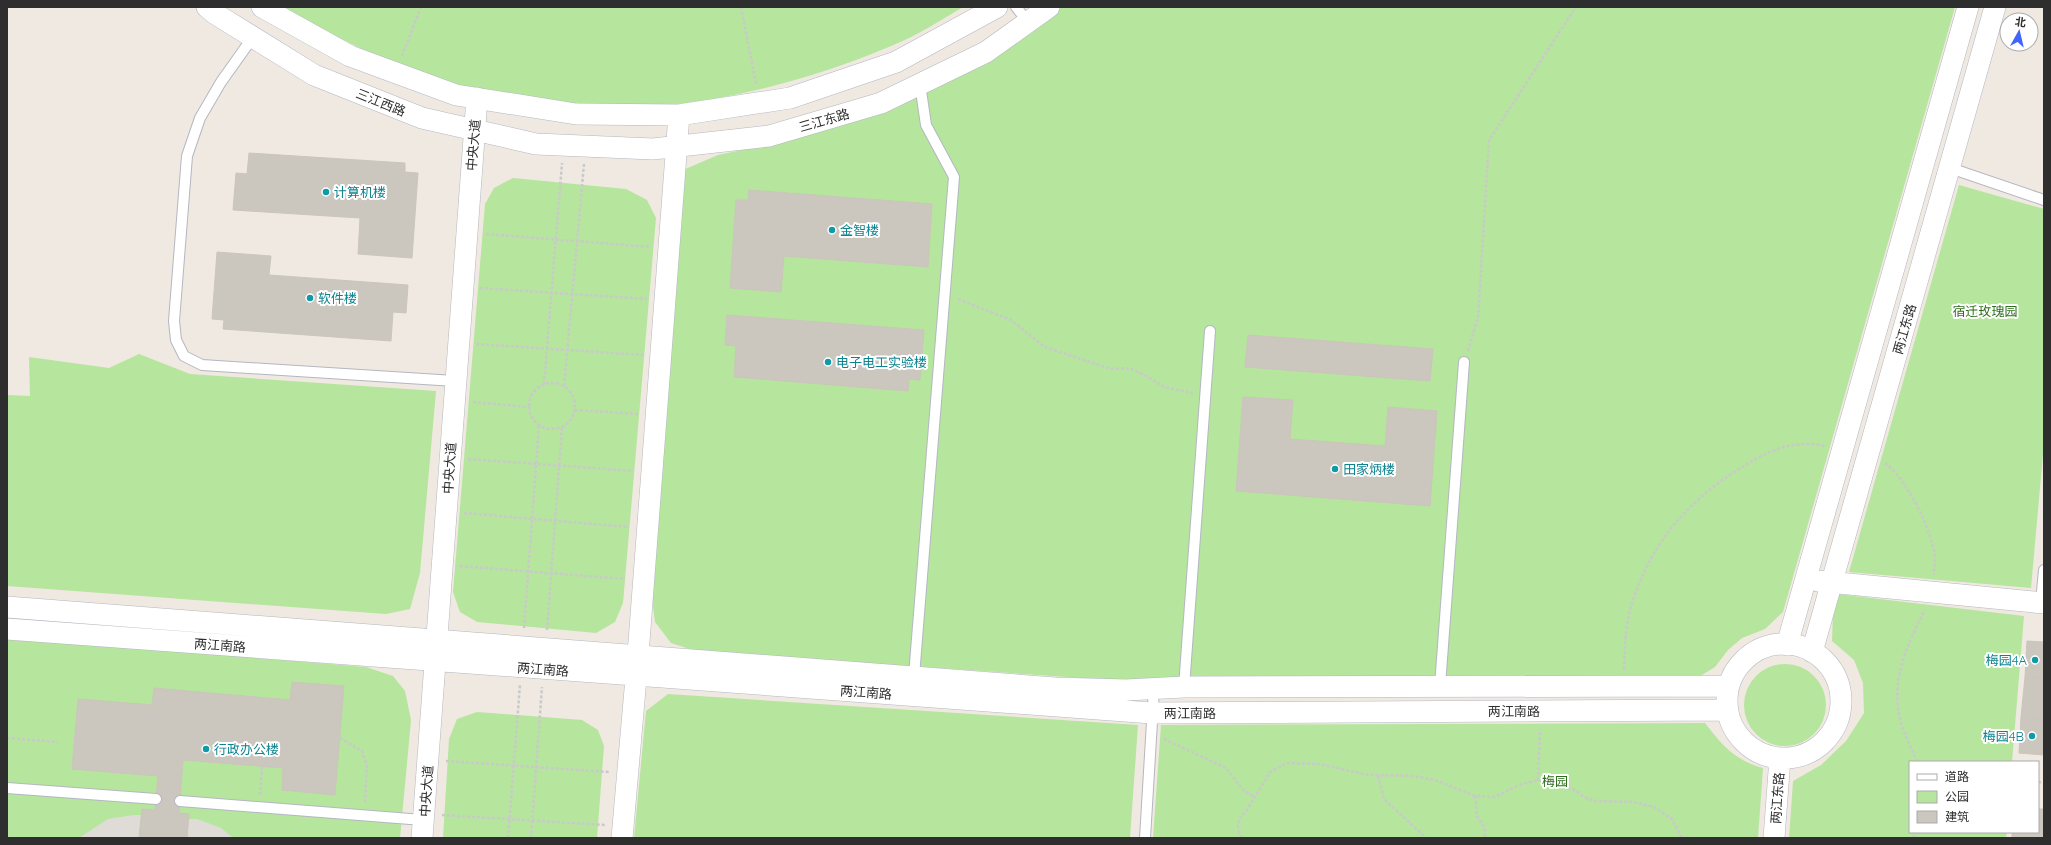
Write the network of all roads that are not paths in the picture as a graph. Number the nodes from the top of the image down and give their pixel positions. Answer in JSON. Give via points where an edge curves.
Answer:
{"nodes":[{"id":1,"x":207,"y":7,"type":"edge"},
{"id":2,"x":262,"y":7,"type":"edge"},
{"id":3,"x":997,"y":7,"type":"edge"},
{"id":4,"x":1049,"y":7,"type":"edge"},
{"id":5,"x":1968,"y":7,"type":"edge"},
{"id":6,"x":1995,"y":7,"type":"edge"},
{"id":7,"x":1022,"y":14,"type":"edge"},
{"id":8,"x":252,"y":37,"type":"junction"},
{"id":9,"x":920,"y":84,"type":"junction"},
{"id":10,"x":476,"y":98,"type":"junction"},
{"id":11,"x":679,"y":116,"type":"junction"},
{"id":12,"x":474,"y":130,"type":"junction"},
{"id":13,"x":575,"y":145,"type":"joint"},
{"id":14,"x":677,"y":147,"type":"junction"},
{"id":15,"x":1950,"y":168,"type":"junction"},
{"id":16,"x":2044,"y":200,"type":"edge"},
{"id":17,"x":1210,"y":331,"type":"dead end"},
{"id":18,"x":1464,"y":362,"type":"road end"},
{"id":19,"x":455,"y":380,"type":"junction"},
{"id":20,"x":2044,"y":570,"type":"edge"},
{"id":21,"x":1806,"y":580,"type":"junction"},
{"id":22,"x":1831,"y":583,"type":"junction"},
{"id":23,"x":2043,"y":602,"type":"edge"},
{"id":24,"x":7,"y":607,"type":"edge"},
{"id":25,"x":135,"y":628,"type":"junction"},
{"id":26,"x":7,"y":629,"type":"edge"},
{"id":27,"x":437,"y":640,"type":"junction"},
{"id":28,"x":1788,"y":645,"type":"junction"},
{"id":29,"x":1812,"y":652,"type":"junction"},
{"id":30,"x":522,"y":657,"type":"junction"},
{"id":31,"x":435,"y":660,"type":"junction"},
{"id":32,"x":637,"y":665,"type":"junction"},
{"id":33,"x":914,"y":676,"type":"junction"},
{"id":34,"x":1440,"y":686,"type":"junction"},
{"id":35,"x":1552,"y":686,"type":"junction"},
{"id":36,"x":1729,"y":686,"type":"junction"},
{"id":37,"x":1184,"y":687,"type":"junction"},
{"id":38,"x":1344,"y":687,"type":"junction"},
{"id":39,"x":1154,"y":689,"type":"junction"},
{"id":40,"x":923,"y":696,"type":"junction"},
{"id":41,"x":1728,"y":710,"type":"junction"},
{"id":42,"x":1545,"y":711,"type":"junction"},
{"id":43,"x":1344,"y":712,"type":"junction"},
{"id":44,"x":1152,"y":723,"type":"junction"},
{"id":45,"x":1780,"y":758,"type":"junction"},
{"id":46,"x":7,"y":788,"type":"edge"},
{"id":47,"x":156,"y":799,"type":"dead end"},
{"id":48,"x":180,"y":801,"type":"dead end"},
{"id":49,"x":423,"y":824,"type":"edge"},
{"id":50,"x":622,"y":832,"type":"edge"},
{"id":51,"x":1145,"y":838,"type":"edge"},
{"id":52,"x":1774,"y":838,"type":"edge"}],
"edges":[{"from":1,"to":8,"type":"street","name":"三江西路"},
{"from":2,"to":10,"type":"street","via":[[350,56],[456,95]]},
{"from":3,"to":11,"type":"street","via":[[896,62],[790,98]]},
{"from":4,"to":7,"type":"street","name":"三江东路"},
{"from":5,"to":21,"type":"street","name":"两江东路"},
{"from":6,"to":15,"type":"street","name":"两江东路"},
{"from":7,"to":9,"type":"street","name":"三江东路","via":[[986,52]]},
{"from":8,"to":12,"type":"street","name":"三江西路","via":[[314,75],[422,118]]},
{"from":8,"to":19,"type":"lane","via":[[200,118],[187,156],[174,321],[176,340],[184,356],[202,365]]},
{"from":9,"to":14,"type":"street","name":"三江东路","via":[[881,103],[769,136]]},
{"from":9,"to":33,"type":"lane","via":[[926,125],[954,177]]},
{"from":10,"to":11,"type":"street","via":[[576,114]]},
{"from":10,"to":12,"type":"street","name":"中央大道"},
{"from":11,"to":14,"type":"street"},
{"from":12,"to":13,"type":"street","name":"三江西路","via":[[536,144]]},
{"from":12,"to":19,"type":"street","name":"中央大道"},
{"from":13,"to":14,"type":"street","name":"三江东路","via":[[653,149]]},
{"from":14,"to":32,"type":"street"},
{"from":15,"to":16,"type":"lane"},
{"from":15,"to":22,"type":"street","name":"两江东路"},
{"from":17,"to":37,"type":"lane"},
{"from":18,"to":34,"type":"lane"},
{"from":19,"to":27,"type":"street","name":"中央大道"},
{"from":20,"to":23,"type":"lane"},
{"from":21,"to":22,"type":"street"},
{"from":21,"to":28,"type":"street","name":"两江东路"},
{"from":22,"to":23,"type":"street"},
{"from":22,"to":29,"type":"street","name":"两江东路"},
{"from":24,"to":25,"type":"street","name":"两江南路"},
{"from":25,"to":26,"type":"street","name":"两江南路"},
{"from":25,"to":27,"type":"street","name":"两江南路"},
{"from":25,"to":31,"type":"street","name":"两江南路"},
{"from":27,"to":30,"type":"street","name":"两江南路"},
{"from":27,"to":31,"type":"street","name":"中央大道"},
{"from":28,"to":29,"type":"street","via":[[1799,646]]},
{"from":28,"to":36,"type":"street","via":[[1762,648],[1746,658],[1734,673]]},
{"from":29,"to":45,"type":"street","via":[[1830,667],[1838,683],[1841,701],[1838,720],[1829,736],[1815,748],[1798,756]]},
{"from":30,"to":31,"type":"street","name":"两江南路"},
{"from":30,"to":32,"type":"street","name":"两江南路"},
{"from":31,"to":49,"type":"street","name":"中央大道"},
{"from":32,"to":33,"type":"street","name":"两江南路"},
{"from":32,"to":40,"type":"street","name":"两江南路"},
{"from":32,"to":50,"type":"street"},
{"from":33,"to":39,"type":"street","name":"两江南路","via":[[1055,688]]},
{"from":33,"to":40,"type":"lane"},
{"from":34,"to":35,"type":"street","name":"两江南路"},
{"from":34,"to":38,"type":"street","name":"两江南路"},
{"from":35,"to":36,"type":"street","name":"两江南路"},
{"from":35,"to":42,"type":"lane"},
{"from":36,"to":41,"type":"street"},
{"from":37,"to":38,"type":"street","name":"两江南路"},
{"from":37,"to":39,"type":"street","name":"两江南路"},
{"from":38,"to":43,"type":"lane"},
{"from":39,"to":44,"type":"lane"},
{"from":40,"to":44,"type":"street","name":"两江南路"},
{"from":41,"to":42,"type":"street","name":"两江南路"},
{"from":41,"to":45,"type":"street","via":[[1734,728],[1745,743],[1761,753]]},
{"from":42,"to":43,"type":"street","name":"两江南路"},
{"from":43,"to":44,"type":"street","name":"两江南路"},
{"from":44,"to":51,"type":"lane"},
{"from":45,"to":52,"type":"street","name":"两江东路"},
{"from":46,"to":47,"type":"lane"},
{"from":48,"to":49,"type":"lane","via":[[363,815]]}]}
